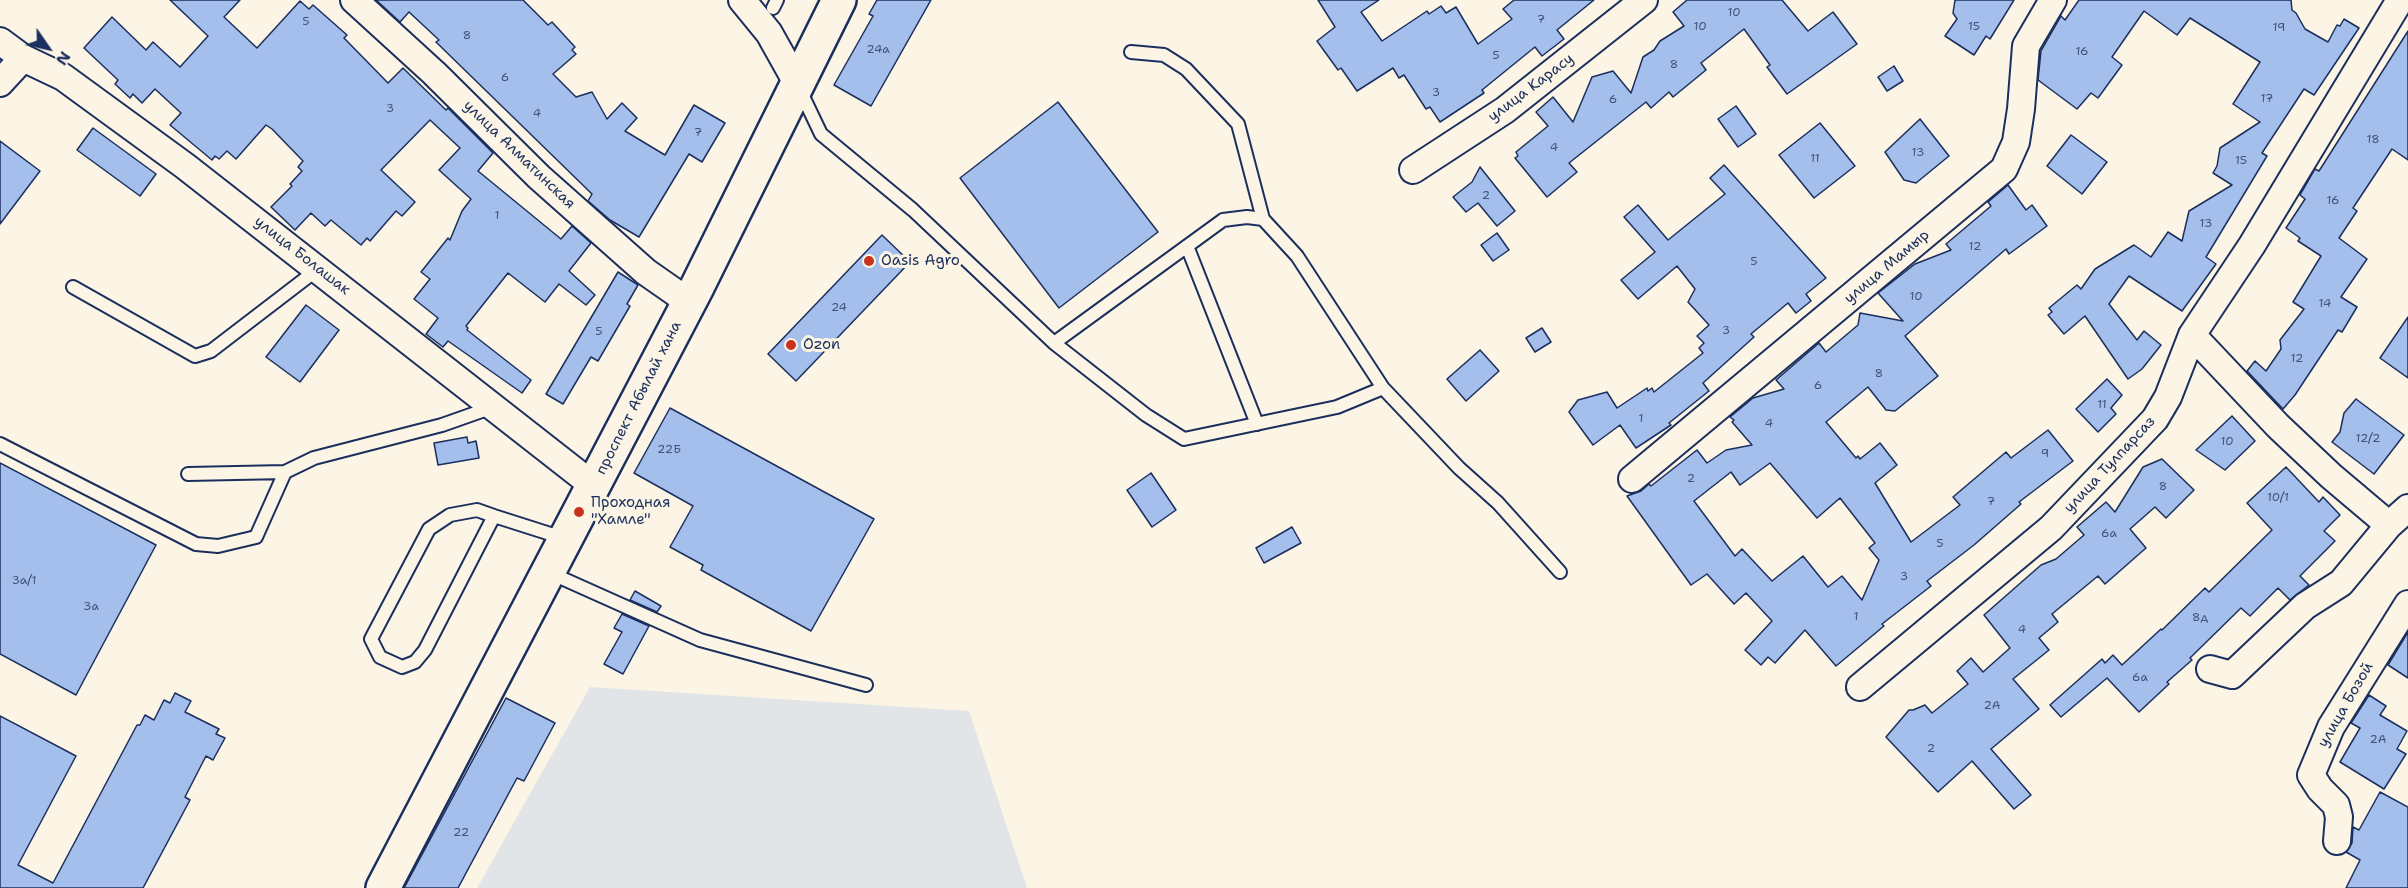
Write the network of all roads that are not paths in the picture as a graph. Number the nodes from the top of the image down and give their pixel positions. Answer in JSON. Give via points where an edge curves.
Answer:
{"nodes":[{"id":1,"x":354,"y":0,"type":"edge"},
{"id":2,"x":742,"y":0,"type":"edge"},
{"id":3,"x":839,"y":0,"type":"edge"},
{"id":4,"x":1644,"y":0,"type":"edge"},
{"id":5,"x":2053,"y":0,"type":"edge"},
{"id":6,"x":2400,"y":0,"type":"edge"},
{"id":7,"x":0,"y":41,"type":"edge"},
{"id":8,"x":1131,"y":52,"type":"dead end"},
{"id":9,"x":24,"y":58,"type":"junction"},
{"id":10,"x":0,"y":82,"type":"edge"},
{"id":11,"x":797,"y":83,"type":"junction"},
{"id":12,"x":1413,"y":170,"type":"dead end"},
{"id":13,"x":1263,"y":219,"type":"junction"},
{"id":14,"x":1187,"y":246,"type":"junction"},
{"id":15,"x":318,"y":269,"type":"junction"},
{"id":16,"x":74,"y":287,"type":"dead end"},
{"id":17,"x":689,"y":302,"type":"junction"},
{"id":18,"x":2192,"y":335,"type":"junction"},
{"id":19,"x":1054,"y":343,"type":"junction"},
{"id":20,"x":1383,"y":388,"type":"junction"},
{"id":21,"x":493,"y":407,"type":"junction"},
{"id":22,"x":1257,"y":424,"type":"junction"},
{"id":23,"x":0,"y":444,"type":"edge"},
{"id":24,"x":285,"y":472,"type":"junction"},
{"id":25,"x":188,"y":474,"type":"dead end"},
{"id":26,"x":1632,"y":479,"type":"dead end"},
{"id":27,"x":594,"y":486,"type":"junction"},
{"id":28,"x":2408,"y":508,"type":"edge"},
{"id":29,"x":494,"y":516,"type":"junction"},
{"id":30,"x":2389,"y":525,"type":"junction"},
{"id":31,"x":564,"y":538,"type":"junction"},
{"id":32,"x":547,"y":572,"type":"junction"},
{"id":33,"x":1560,"y":572,"type":"dead end"},
{"id":34,"x":2408,"y":604,"type":"edge"},
{"id":35,"x":2210,"y":669,"type":"dead end"},
{"id":36,"x":866,"y":685,"type":"dead end"},
{"id":37,"x":1860,"y":687,"type":"dead end"},
{"id":38,"x":2337,"y":842,"type":"dead end"},
{"id":39,"x":383,"y":888,"type":"edge"}],
"edges":[{"from":1,"to":17,"type":"street","name":"улица Алматинская","via":[[539,177],[646,272]]},
{"from":2,"to":11,"type":"street","via":[[769,33]]},
{"from":3,"to":11,"type":"main road","name":"проспект Абылай хана"},
{"from":4,"to":12,"type":"street","name":"улица Карасу","via":[[1505,110]]},
{"from":5,"to":26,"type":"street","name":"улица Мамыр","via":[[2026,46],[2016,142],[2004,169]]},
{"from":6,"to":18,"type":"street","name":"улица Тулпарсаз","via":[[2252,245]]},
{"from":7,"to":9,"type":"street","name":"улица Болашак"},
{"from":8,"to":13,"type":"lane","via":[[1164,55],[1186,69],[1238,124]]},
{"from":9,"to":10,"type":"street"},
{"from":9,"to":15,"type":"street","name":"улица Болашак","via":[[63,77]]},
{"from":11,"to":17,"type":"main road","name":"проспект Абылай хана"},
{"from":11,"to":19,"type":"lane","via":[[821,134],[913,210]]},
{"from":13,"to":14,"type":"lane","via":[[1223,220]]},
{"from":13,"to":20,"type":"lane","via":[[1297,256]]},
{"from":14,"to":19,"type":"lane"},
{"from":14,"to":22,"type":"lane"},
{"from":15,"to":16,"type":"lane","via":[[211,351],[195,356]]},
{"from":15,"to":21,"type":"street","name":"улица Болашак"},
{"from":17,"to":27,"type":"main road","name":"проспект Абылай хана"},
{"from":18,"to":30,"type":"street","via":[[2278,426]]},
{"from":18,"to":37,"type":"street","name":"улица Тулпарсаз","via":[[2168,397],[2155,419],[2051,528]]},
{"from":19,"to":22,"type":"lane","via":[[1146,416],[1184,438]]},
{"from":20,"to":22,"type":"lane","via":[[1337,407]]},
{"from":20,"to":33,"type":"lane","via":[[1498,503]]},
{"from":21,"to":24,"type":"lane","via":[[442,425],[314,458]]},
{"from":21,"to":27,"type":"street","name":"улица Болашак"},
{"from":23,"to":24,"type":"lane","via":[[196,544],[218,546],[256,537]]},
{"from":24,"to":25,"type":"lane"},
{"from":27,"to":31,"type":"main road","name":"проспект Абылай хана"},
{"from":28,"to":30,"type":"street"},
{"from":29,"to":29,"type":"lane","via":[[477,510],[450,515],[429,529],[371,639],[380,657],[402,667],[420,656]]},
{"from":29,"to":31,"type":"lane"},
{"from":30,"to":35,"type":"street","via":[[2341,583],[2306,606],[2232,675]]},
{"from":31,"to":32,"type":"main road","name":"проспект Абылай хана"},
{"from":32,"to":36,"type":"lane","via":[[700,640]]},
{"from":32,"to":39,"type":"main road","name":"проспект Абылай хана"},
{"from":34,"to":38,"type":"street","name":"улица Бозой","via":[[2331,728],[2311,775],[2336,805]]}]}
